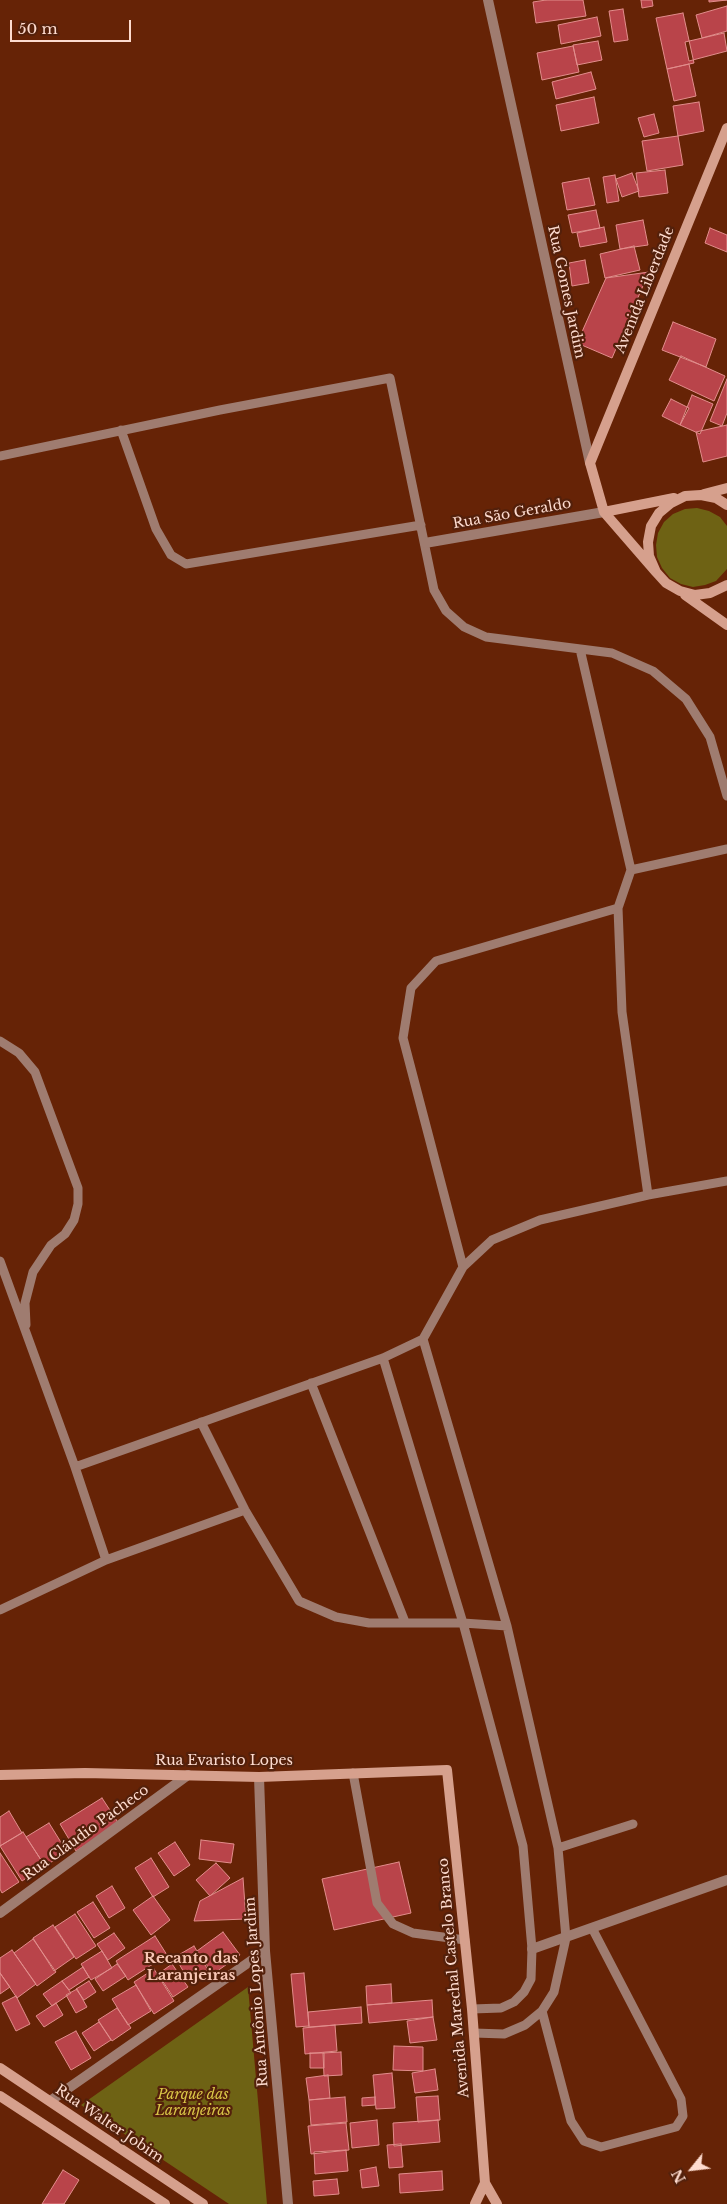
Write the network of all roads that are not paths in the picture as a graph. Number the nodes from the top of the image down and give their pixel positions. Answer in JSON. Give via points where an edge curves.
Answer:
{"nodes":[{"id":1,"x":488,"y":0,"type":"edge"},
{"id":2,"x":727,"y":128,"type":"edge"},
{"id":3,"x":121,"y":430,"type":"junction"},
{"id":4,"x":0,"y":456,"type":"edge"},
{"id":5,"x":590,"y":463,"type":"junction"},
{"id":6,"x":727,"y":488,"type":"edge"},
{"id":7,"x":701,"y":495,"type":"junction"},
{"id":8,"x":685,"y":496,"type":"junction"},
{"id":9,"x":727,"y":505,"type":"edge"},
{"id":10,"x":604,"y":512,"type":"junction"},
{"id":11,"x":421,"y":525,"type":"junction"},
{"id":12,"x":425,"y":543,"type":"junction"},
{"id":13,"x":656,"y":572,"type":"junction"},
{"id":14,"x":727,"y":585,"type":"edge"},
{"id":15,"x":680,"y":591,"type":"junction"},
{"id":16,"x":727,"y":625,"type":"edge"},
{"id":17,"x":580,"y":649,"type":"junction"},
{"id":18,"x":727,"y":796,"type":"edge"},
{"id":19,"x":727,"y":849,"type":"edge"},
{"id":20,"x":631,"y":870,"type":"junction"},
{"id":21,"x":618,"y":908,"type":"junction"},
{"id":22,"x":0,"y":1041,"type":"edge"},
{"id":23,"x":727,"y":1181,"type":"edge"},
{"id":24,"x":648,"y":1195,"type":"junction"},
{"id":25,"x":0,"y":1261,"type":"edge"},
{"id":26,"x":463,"y":1267,"type":"junction"},
{"id":27,"x":26,"y":1335,"type":"junction"},
{"id":28,"x":423,"y":1339,"type":"junction"},
{"id":29,"x":383,"y":1358,"type":"junction"},
{"id":30,"x":311,"y":1384,"type":"junction"},
{"id":31,"x":201,"y":1422,"type":"junction"},
{"id":32,"x":74,"y":1467,"type":"junction"},
{"id":33,"x":245,"y":1510,"type":"junction"},
{"id":34,"x":106,"y":1560,"type":"junction"},
{"id":35,"x":0,"y":1610,"type":"edge"},
{"id":36,"x":404,"y":1622,"type":"junction"},
{"id":37,"x":464,"y":1623,"type":"junction"},
{"id":38,"x":507,"y":1626,"type":"junction"},
{"id":39,"x":447,"y":1770,"type":"joint"},
{"id":40,"x":353,"y":1773,"type":"junction"},
{"id":41,"x":0,"y":1775,"type":"edge"},
{"id":42,"x":188,"y":1775,"type":"junction"},
{"id":43,"x":259,"y":1777,"type":"junction"},
{"id":44,"x":633,"y":1824,"type":"dead end"},
{"id":45,"x":558,"y":1848,"type":"junction"},
{"id":46,"x":727,"y":1880,"type":"edge"},
{"id":47,"x":0,"y":1913,"type":"edge"},
{"id":48,"x":592,"y":1928,"type":"junction"},
{"id":49,"x":566,"y":1938,"type":"junction"},
{"id":50,"x":465,"y":1940,"type":"junction"},
{"id":51,"x":532,"y":1949,"type":"junction"},
{"id":52,"x":266,"y":1951,"type":"junction"},
{"id":53,"x":472,"y":2009,"type":"junction"},
{"id":54,"x":542,"y":2011,"type":"junction"},
{"id":55,"x":474,"y":2033,"type":"junction"},
{"id":56,"x":0,"y":2068,"type":"edge"},
{"id":57,"x":0,"y":2096,"type":"edge"},
{"id":58,"x":50,"y":2101,"type":"junction"},
{"id":59,"x":485,"y":2183,"type":"junction"},
{"id":60,"x":165,"y":2204,"type":"edge"},
{"id":61,"x":202,"y":2204,"type":"edge"},
{"id":62,"x":288,"y":2204,"type":"edge"},
{"id":63,"x":475,"y":2204,"type":"edge"},
{"id":64,"x":498,"y":2204,"type":"edge"}],
"edges":[{"from":1,"to":5,"type":"street","name":"Rua Gomes Jardim"},
{"from":2,"to":5,"type":"street","name":"Avenida Liberdade"},
{"from":3,"to":4,"type":"lane"},
{"from":3,"to":11,"type":"lane","via":[[156,529],[171,555],[186,564]]},
{"from":3,"to":11,"type":"lane","via":[[390,378]]},
{"from":5,"to":10,"type":"street","name":"Rua Gomes Jardim"},
{"from":6,"to":7,"type":"street"},
{"from":7,"to":8,"type":"street"},
{"from":7,"to":9,"type":"street","via":[[716,498]]},
{"from":8,"to":10,"type":"street"},
{"from":8,"to":13,"type":"street","via":[[671,502],[659,513],[652,526],[649,556]]},
{"from":10,"to":12,"type":"street","name":"Rua São Geraldo"},
{"from":10,"to":13,"type":"street","name":"Rua Gomes Jardim"},
{"from":11,"to":12,"type":"lane"},
{"from":12,"to":17,"type":"lane","via":[[434,590],[446,611],[464,627],[486,637]]},
{"from":13,"to":15,"type":"street","name":"Rua Gomes Jardim"},
{"from":14,"to":15,"type":"street","via":[[710,593]]},
{"from":15,"to":16,"type":"street","name":"Rua Gomes Jardim"},
{"from":17,"to":18,"type":"lane","via":[[612,653],[653,671],[686,700],[710,737]]},
{"from":17,"to":20,"type":"lane"},
{"from":19,"to":20,"type":"lane"},
{"from":20,"to":21,"type":"lane"},
{"from":21,"to":24,"type":"lane","via":[[622,1012]]},
{"from":21,"to":26,"type":"lane","via":[[436,961],[411,988],[403,1038]]},
{"from":22,"to":27,"type":"lane","via":[[19,1053],[35,1072],[78,1188],[74,1220],[33,1272],[25,1303]]},
{"from":23,"to":24,"type":"lane"},
{"from":24,"to":26,"type":"lane","via":[[540,1220],[492,1240]]},
{"from":25,"to":27,"type":"lane"},
{"from":26,"to":28,"type":"lane"},
{"from":27,"to":32,"type":"lane"},
{"from":28,"to":29,"type":"lane"},
{"from":28,"to":38,"type":"lane"},
{"from":29,"to":30,"type":"lane"},
{"from":29,"to":37,"type":"lane"},
{"from":30,"to":31,"type":"lane"},
{"from":30,"to":36,"type":"lane"},
{"from":31,"to":32,"type":"lane"},
{"from":31,"to":33,"type":"lane"},
{"from":32,"to":34,"type":"lane"},
{"from":33,"to":34,"type":"lane"},
{"from":33,"to":36,"type":"lane","via":[[299,1601],[336,1617],[369,1623]]},
{"from":34,"to":35,"type":"lane"},
{"from":36,"to":37,"type":"lane"},
{"from":37,"to":38,"type":"lane"},
{"from":37,"to":51,"type":"lane","via":[[523,1846]]},
{"from":38,"to":45,"type":"lane"},
{"from":39,"to":40,"type":"street","name":"Rua Evaristo Lopes"},
{"from":39,"to":50,"type":"street","name":"Avenida Marechal Castelo Branco"},
{"from":40,"to":43,"type":"street","name":"Rua Evaristo Lopes"},
{"from":40,"to":50,"type":"lane","via":[[377,1903],[393,1924],[413,1934]]},
{"from":41,"to":42,"type":"street","name":"Rua Evaristo Lopes"},
{"from":42,"to":43,"type":"street","name":"Rua Evaristo Lopes"},
{"from":42,"to":47,"type":"street","name":"Rua Cláudio Pacheco"},
{"from":43,"to":52,"type":"street","name":"Rua Antônio Lopes Jardim"},
{"from":44,"to":45,"type":"lane"},
{"from":45,"to":49,"type":"lane"},
{"from":46,"to":48,"type":"street"},
{"from":48,"to":49,"type":"street"},
{"from":48,"to":54,"type":"lane","via":[[681,2098],[683,2116],[676,2127],[601,2147],[584,2141],[571,2121]]},
{"from":49,"to":51,"type":"street"},
{"from":49,"to":54,"type":"lane","via":[[554,1992]]},
{"from":50,"to":53,"type":"street","name":"Avenida Marechal Castelo Branco"},
{"from":51,"to":53,"type":"lane","via":[[531,1980],[524,1992],[501,2008]]},
{"from":52,"to":58,"type":"street"},
{"from":52,"to":62,"type":"street","name":"Rua Antônio Lopes Jardim"},
{"from":53,"to":55,"type":"street","name":"Avenida Marechal Castelo Branco"},
{"from":54,"to":55,"type":"lane","via":[[525,2026],[504,2034]]},
{"from":55,"to":59,"type":"street","name":"Avenida Marechal Castelo Branco"},
{"from":56,"to":58,"type":"street","name":"Rua Walter Jobim"},
{"from":57,"to":60,"type":"street"},
{"from":58,"to":61,"type":"street","name":"Rua Walter Jobim"},
{"from":59,"to":63,"type":"street","name":"Avenida Marechal Castelo Branco"},
{"from":59,"to":64,"type":"street","name":"Avenida Marechal Castelo Branco"}]}
